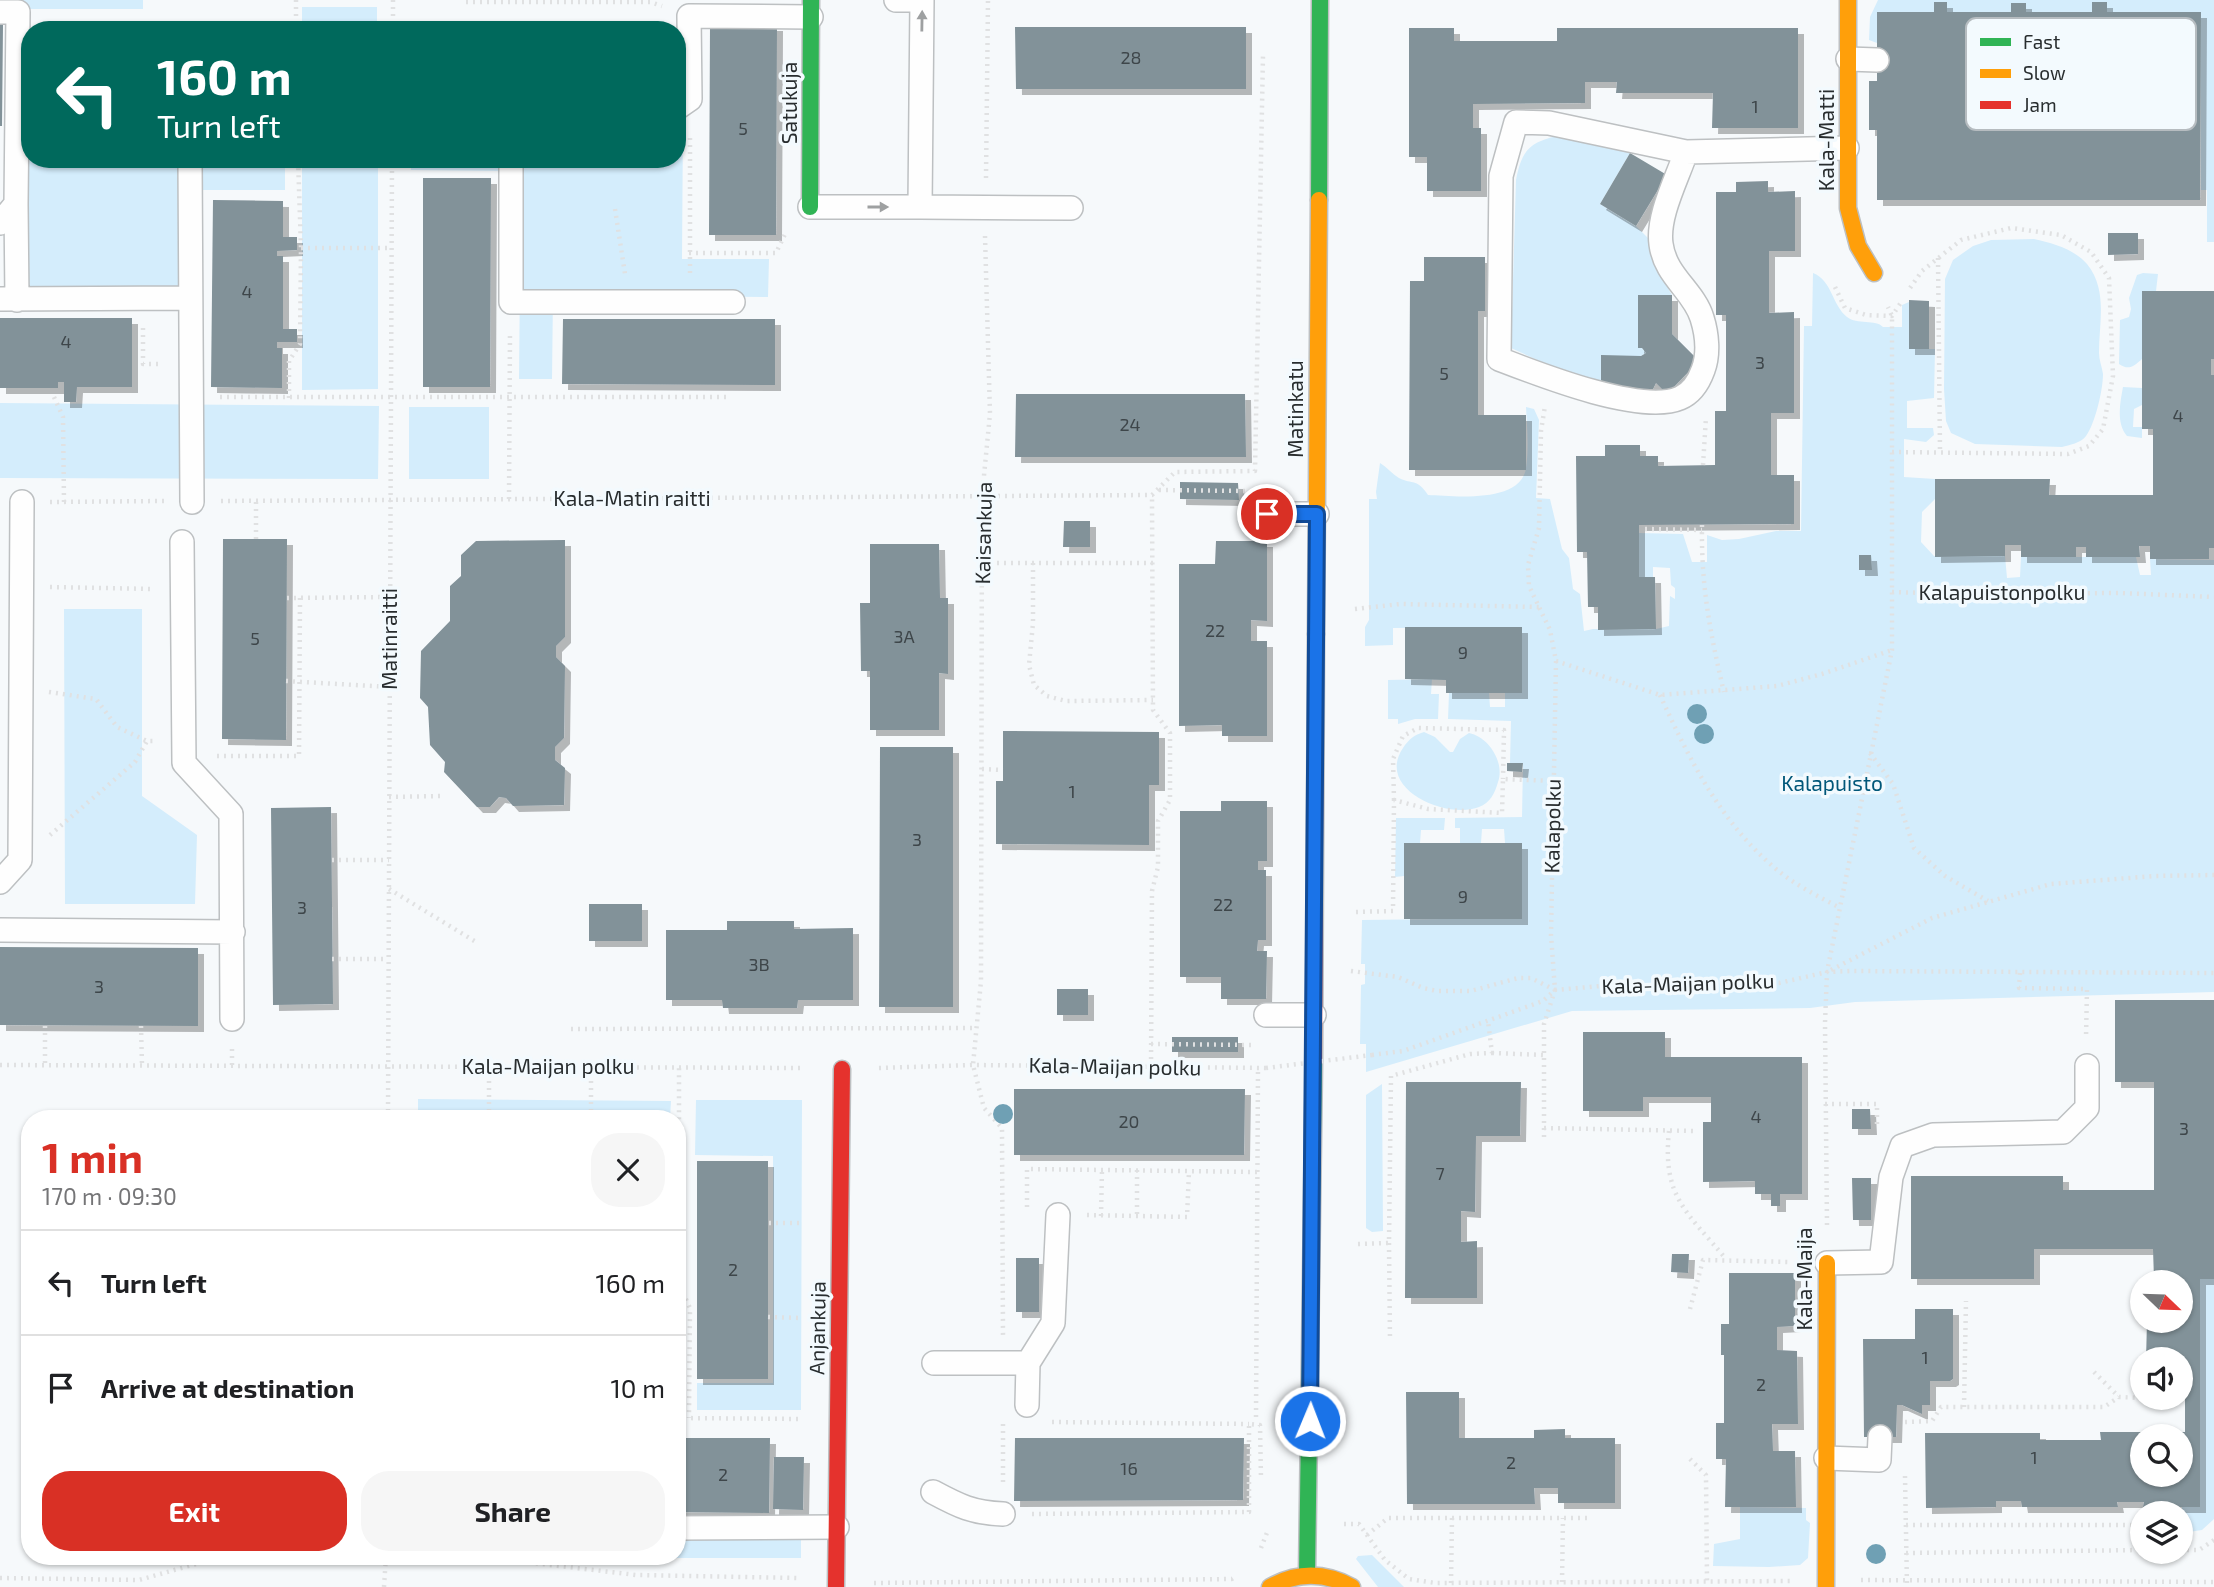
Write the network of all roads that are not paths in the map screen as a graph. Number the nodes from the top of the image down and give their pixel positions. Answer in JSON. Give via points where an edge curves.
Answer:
{"nodes":[{"id":1,"x":896,"y":0,"type":"edge"},
{"id":2,"x":1320,"y":0,"type":"edge"},
{"id":3,"x":1848,"y":0,"type":"edge"},
{"id":4,"x":811,"y":8,"type":"edge"},
{"id":5,"x":0,"y":12,"type":"edge"},
{"id":6,"x":1848,"y":59,"type":"junction"},
{"id":7,"x":686,"y":60,"type":"edge"},
{"id":8,"x":1877,"y":60,"type":"dead end"},
{"id":9,"x":21,"y":71,"type":"edge"},
{"id":10,"x":21,"y":138,"type":"edge"},
{"id":11,"x":1847,"y":148,"type":"junction"},
{"id":12,"x":1686,"y":152,"type":"junction"},
{"id":13,"x":190,"y":168,"type":"edge"},
{"id":14,"x":511,"y":168,"type":"edge"},
{"id":15,"x":16,"y":204,"type":"junction"},
{"id":16,"x":810,"y":207,"type":"joint"},
{"id":17,"x":920,"y":207,"type":"junction"},
{"id":18,"x":1070,"y":208,"type":"dead end"},
{"id":19,"x":0,"y":223,"type":"edge"},
{"id":20,"x":1874,"y":274,"type":"dead end"},
{"id":21,"x":190,"y":299,"type":"junction"},
{"id":22,"x":8,"y":300,"type":"edge"},
{"id":23,"x":733,"y":302,"type":"dead end"},
{"id":24,"x":22,"y":502,"type":"road end"},
{"id":25,"x":192,"y":502,"type":"road end"},
{"id":26,"x":1267,"y":514,"type":"dead end"},
{"id":27,"x":1317,"y":514,"type":"junction"},
{"id":28,"x":182,"y":542,"type":"dead end"},
{"id":29,"x":0,"y":882,"type":"edge"},
{"id":30,"x":0,"y":930,"type":"edge"},
{"id":31,"x":233,"y":932,"type":"junction"},
{"id":32,"x":1266,"y":1015,"type":"dead end"},
{"id":33,"x":1314,"y":1015,"type":"junction"},
{"id":34,"x":233,"y":1019,"type":"dead end"},
{"id":35,"x":2087,"y":1066,"type":"dead end"},
{"id":36,"x":842,"y":1069,"type":"road end"},
{"id":37,"x":1058,"y":1215,"type":"road end"},
{"id":38,"x":1827,"y":1264,"type":"joint"},
{"id":39,"x":934,"y":1363,"type":"dead end"},
{"id":40,"x":1028,"y":1363,"type":"junction"},
{"id":41,"x":1027,"y":1405,"type":"dead end"},
{"id":42,"x":1880,"y":1437,"type":"dead end"},
{"id":43,"x":1826,"y":1458,"type":"junction"},
{"id":44,"x":933,"y":1492,"type":"dead end"},
{"id":45,"x":1003,"y":1514,"type":"road end"},
{"id":46,"x":837,"y":1527,"type":"junction"},
{"id":47,"x":686,"y":1528,"type":"edge"},
{"id":48,"x":1307,"y":1575,"type":"junction"},
{"id":49,"x":836,"y":1583,"type":"edge"},
{"id":50,"x":1270,"y":1587,"type":"edge"},
{"id":51,"x":1352,"y":1587,"type":"edge"},
{"id":52,"x":1826,"y":1587,"type":"edge"}],
"edges":[{"from":17,"to":1,"type":"lane","one_way":true,"via":[[922,1]]},
{"from":2,"to":27,"type":"street","name":"Matinkatu"},
{"from":3,"to":6,"type":"street","name":"Kala-Matti"},
{"from":4,"to":7,"type":"lane","via":[[689,16]]},
{"from":4,"to":16,"type":"street","name":"Satukuja"},
{"from":5,"to":9,"type":"lane","via":[[18,12]]},
{"from":6,"to":8,"type":"lane"},
{"from":6,"to":11,"type":"street","name":"Kala-Matti"},
{"from":10,"to":15,"type":"lane"},
{"from":11,"to":12,"type":"lane"},
{"from":11,"to":20,"type":"street","name":"Kala-Matti","via":[[1847,208],[1858,246]]},
{"from":12,"to":12,"type":"lane","via":[[1661,217],[1660,242],[1665,262],[1702,315],[1707,360],[1698,383],[1681,398],[1659,403],[1578,388],[1499,359],[1500,176],[1516,122],[1549,122]]},
{"from":13,"to":21,"type":"lane"},
{"from":14,"to":23,"type":"lane","via":[[511,302]]},
{"from":15,"to":19,"type":"lane"},
{"from":15,"to":22,"type":"lane"},
{"from":16,"to":17,"type":"lane","one_way":true},
{"from":17,"to":18,"type":"lane"},
{"from":21,"to":22,"type":"lane"},
{"from":21,"to":25,"type":"lane"},
{"from":24,"to":29,"type":"lane","via":[[20,860]]},
{"from":26,"to":27,"type":"lane"},
{"from":27,"to":33,"type":"street","name":"Matinkatu"},
{"from":28,"to":31,"type":"lane","via":[[184,762],[231,814]]},
{"from":30,"to":31,"type":"lane"},
{"from":31,"to":34,"type":"lane"},
{"from":32,"to":33,"type":"lane"},
{"from":33,"to":48,"type":"street","name":"Matinkatu"},
{"from":35,"to":38,"type":"lane","via":[[2087,1108],[2063,1132],[1933,1135],[1902,1146],[1891,1177],[1881,1262]]},
{"from":36,"to":46,"type":"street","name":"Anjankuja"},
{"from":37,"to":40,"type":"lane","via":[[1053,1324]]},
{"from":38,"to":43,"type":"street","name":"Kala-Maija"},
{"from":39,"to":40,"type":"lane"},
{"from":40,"to":41,"type":"lane"},
{"from":42,"to":43,"type":"lane","via":[[1879,1460]]},
{"from":43,"to":52,"type":"street","name":"Kala-Maija"},
{"from":44,"to":45,"type":"lane","via":[[981,1513]]},
{"from":46,"to":47,"type":"lane"},
{"from":46,"to":49,"type":"street","name":"Anjankuja"},
{"from":48,"to":50,"type":"street"},
{"from":48,"to":51,"type":"street"}]}
